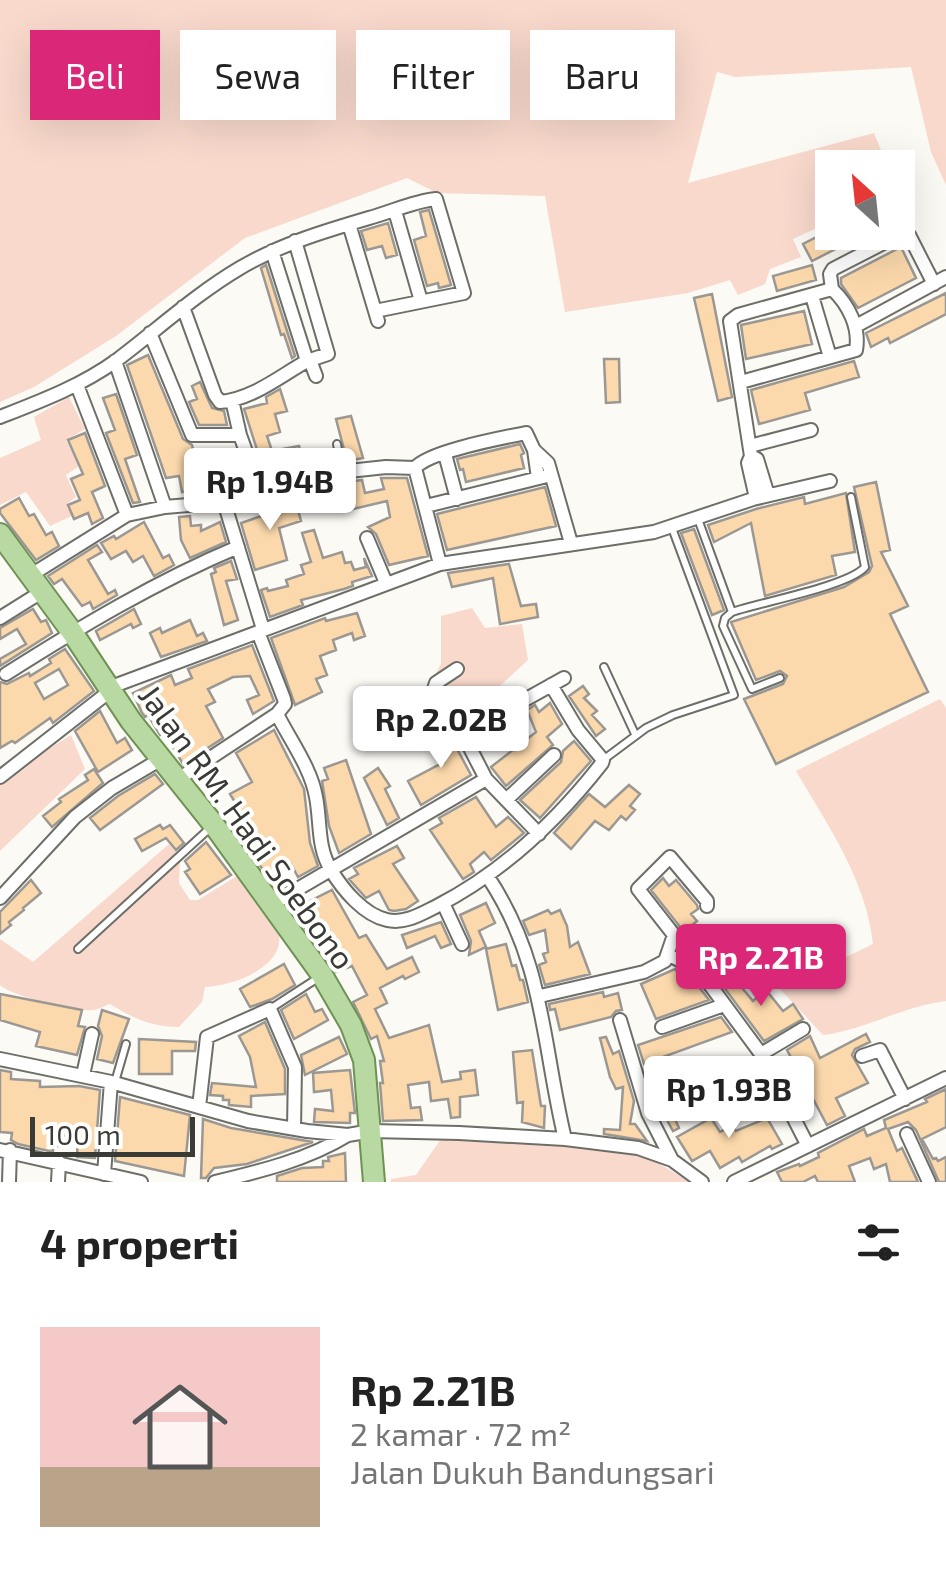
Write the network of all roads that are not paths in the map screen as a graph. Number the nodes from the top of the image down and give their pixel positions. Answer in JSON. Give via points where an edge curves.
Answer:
{"nodes":[{"id":1,"x":395,"y":211,"type":"junction"},
{"id":2,"x":349,"y":224,"type":"junction"},
{"id":3,"x":294,"y":242,"type":"junction"},
{"id":4,"x":272,"y":251,"type":"junction"},
{"id":5,"x":940,"y":281,"type":"edge"},
{"id":6,"x":832,"y":289,"type":"junction"},
{"id":7,"x":812,"y":296,"type":"junction"},
{"id":8,"x":421,"y":302,"type":"junction"},
{"id":9,"x":183,"y":307,"type":"junction"},
{"id":10,"x":320,"y":326,"type":"junction"},
{"id":11,"x":856,"y":326,"type":"junction"},
{"id":12,"x":150,"y":333,"type":"junction"},
{"id":13,"x":298,"y":334,"type":"junction"},
{"id":14,"x":830,"y":357,"type":"junction"},
{"id":15,"x":309,"y":361,"type":"junction"},
{"id":16,"x":115,"y":362,"type":"junction"},
{"id":17,"x":316,"y":376,"type":"dead end"},
{"id":18,"x":741,"y":382,"type":"junction"},
{"id":19,"x":77,"y":385,"type":"junction"},
{"id":20,"x":232,"y":400,"type":"junction"},
{"id":21,"x":0,"y":416,"type":"edge"},
{"id":22,"x":811,"y":430,"type":"dead end"},
{"id":23,"x":240,"y":434,"type":"junction"},
{"id":24,"x":336,"y":444,"type":"dead end"},
{"id":25,"x":751,"y":452,"type":"junction"},
{"id":26,"x":445,"y":454,"type":"junction"},
{"id":27,"x":415,"y":468,"type":"junction"},
{"id":28,"x":342,"y":472,"type":"junction"},
{"id":29,"x":544,"y":476,"type":"junction"},
{"id":30,"x":830,"y":481,"type":"dead end"},
{"id":31,"x":260,"y":491,"type":"junction"},
{"id":32,"x":762,"y":497,"type":"junction"},
{"id":33,"x":851,"y":497,"type":"dead end"},
{"id":34,"x":457,"y":499,"type":"junction"},
{"id":35,"x":224,"y":502,"type":"junction"},
{"id":36,"x":426,"y":506,"type":"junction"},
{"id":37,"x":165,"y":507,"type":"junction"},
{"id":38,"x":127,"y":515,"type":"junction"},
{"id":39,"x":698,"y":519,"type":"junction"},
{"id":40,"x":672,"y":528,"type":"junction"},
{"id":41,"x":0,"y":534,"type":"edge"},
{"id":42,"x":367,"y":538,"type":"dead end"},
{"id":43,"x":570,"y":543,"type":"junction"},
{"id":44,"x":238,"y":548,"type":"junction"},
{"id":45,"x":440,"y":564,"type":"junction"},
{"id":46,"x":37,"y":583,"type":"junction"},
{"id":47,"x":386,"y":584,"type":"junction"},
{"id":48,"x":732,"y":612,"type":"junction"},
{"id":49,"x":0,"y":618,"type":"edge"},
{"id":50,"x":260,"y":630,"type":"junction"},
{"id":51,"x":72,"y":632,"type":"junction"},
{"id":52,"x":604,"y":667,"type":"dead end"},
{"id":53,"x":457,"y":670,"type":"dead end"},
{"id":54,"x":6,"y":674,"type":"dead end"},
{"id":55,"x":780,"y":678,"type":"dead end"},
{"id":56,"x":110,"y":689,"type":"junction"},
{"id":57,"x":277,"y":714,"type":"junction"},
{"id":58,"x":635,"y":734,"type":"junction"},
{"id":59,"x":469,"y":746,"type":"junction"},
{"id":60,"x":554,"y":755,"type":"dead end"},
{"id":61,"x":161,"y":759,"type":"junction"},
{"id":62,"x":604,"y":760,"type":"junction"},
{"id":63,"x":2,"y":772,"type":"edge"},
{"id":64,"x":486,"y":779,"type":"junction"},
{"id":65,"x":177,"y":780,"type":"junction"},
{"id":66,"x":506,"y":800,"type":"junction"},
{"id":67,"x":214,"y":825,"type":"junction"},
{"id":68,"x":539,"y":834,"type":"junction"},
{"id":69,"x":331,"y":870,"type":"junction"},
{"id":70,"x":488,"y":877,"type":"junction"},
{"id":71,"x":0,"y":898,"type":"edge"},
{"id":72,"x":442,"y":903,"type":"junction"},
{"id":73,"x":272,"y":904,"type":"junction"},
{"id":74,"x":708,"y":906,"type":"dead end"},
{"id":75,"x":462,"y":944,"type":"dead end"},
{"id":76,"x":78,"y":948,"type":"dead end"},
{"id":77,"x":668,"y":955,"type":"junction"},
{"id":78,"x":322,"y":975,"type":"junction"},
{"id":79,"x":540,"y":996,"type":"junction"},
{"id":80,"x":724,"y":1005,"type":"junction"},
{"id":81,"x":270,"y":1009,"type":"junction"},
{"id":82,"x":620,"y":1020,"type":"dead end"},
{"id":83,"x":662,"y":1027,"type":"dead end"},
{"id":84,"x":803,"y":1028,"type":"dead end"},
{"id":85,"x":92,"y":1034,"type":"dead end"},
{"id":86,"x":126,"y":1044,"type":"dead end"},
{"id":87,"x":762,"y":1054,"type":"junction"},
{"id":88,"x":862,"y":1056,"type":"dead end"},
{"id":89,"x":0,"y":1060,"type":"edge"},
{"id":90,"x":83,"y":1076,"type":"junction"},
{"id":91,"x":942,"y":1080,"type":"edge"},
{"id":92,"x":113,"y":1082,"type":"junction"},
{"id":93,"x":946,"y":1096,"type":"edge"},
{"id":94,"x":905,"y":1099,"type":"junction"},
{"id":95,"x":199,"y":1108,"type":"junction"},
{"id":96,"x":294,"y":1130,"type":"junction"},
{"id":97,"x":371,"y":1130,"type":"junction"},
{"id":98,"x":907,"y":1134,"type":"dead end"},
{"id":99,"x":348,"y":1135,"type":"junction"},
{"id":100,"x":565,"y":1139,"type":"junction"},
{"id":101,"x":808,"y":1146,"type":"junction"},
{"id":102,"x":5,"y":1150,"type":"edge"},
{"id":103,"x":672,"y":1160,"type":"junction"},
{"id":104,"x":59,"y":1162,"type":"junction"},
{"id":105,"x":104,"y":1174,"type":"junction"},
{"id":106,"x":268,"y":1176,"type":"edge"},
{"id":107,"x":9,"y":1182,"type":"edge"},
{"id":108,"x":58,"y":1182,"type":"edge"},
{"id":109,"x":141,"y":1182,"type":"edge"},
{"id":110,"x":216,"y":1182,"type":"edge"},
{"id":111,"x":374,"y":1182,"type":"edge"},
{"id":112,"x":702,"y":1182,"type":"edge"},
{"id":113,"x":734,"y":1182,"type":"edge"},
{"id":114,"x":929,"y":1182,"type":"edge"}],
"edges":[{"from":1,"to":2,"type":"street"},
{"from":1,"to":8,"type":"street"},
{"from":1,"to":8,"type":"street","via":[[438,202],[464,293]]},
{"from":2,"to":3,"type":"street"},
{"from":2,"to":8,"type":"street","via":[[376,316]]},
{"from":3,"to":4,"type":"street"},
{"from":3,"to":10,"type":"street"},
{"from":4,"to":9,"type":"street"},
{"from":4,"to":13,"type":"street"},
{"from":5,"to":6,"type":"street","via":[[903,233],[834,269]]},
{"from":5,"to":11,"type":"street"},
{"from":6,"to":7,"type":"street"},
{"from":6,"to":11,"type":"street"},
{"from":7,"to":14,"type":"street"},
{"from":7,"to":18,"type":"street","via":[[738,315],[729,325]]},
{"from":9,"to":12,"type":"street"},
{"from":9,"to":20,"type":"street","via":[[217,399]]},
{"from":10,"to":13,"type":"lane"},
{"from":10,"to":15,"type":"street","via":[[328,354]]},
{"from":11,"to":14,"type":"street","via":[[856,350]]},
{"from":12,"to":16,"type":"street"},
{"from":12,"to":23,"type":"street","via":[[192,435]]},
{"from":13,"to":15,"type":"street"},
{"from":14,"to":18,"type":"street"},
{"from":15,"to":17,"type":"street"},
{"from":15,"to":20,"type":"street"},
{"from":16,"to":19,"type":"street"},
{"from":16,"to":37,"type":"street"},
{"from":18,"to":25,"type":"street"},
{"from":19,"to":21,"type":"street"},
{"from":19,"to":38,"type":"street"},
{"from":20,"to":23,"type":"street"},
{"from":22,"to":25,"type":"street"},
{"from":23,"to":31,"type":"street"},
{"from":24,"to":28,"type":"lane"},
{"from":25,"to":32,"type":"street"},
{"from":26,"to":27,"type":"street"},
{"from":26,"to":29,"type":"street","via":[[526,433]]},
{"from":26,"to":34,"type":"street"},
{"from":27,"to":28,"type":"street"},
{"from":27,"to":36,"type":"street"},
{"from":28,"to":31,"type":"street"},
{"from":29,"to":34,"type":"street"},
{"from":29,"to":43,"type":"street"},
{"from":30,"to":32,"type":"street"},
{"from":31,"to":35,"type":"street"},
{"from":32,"to":39,"type":"street"},
{"from":33,"to":48,"type":"lane","via":[[862,572]]},
{"from":34,"to":36,"type":"street"},
{"from":35,"to":37,"type":"street"},
{"from":35,"to":44,"type":"street"},
{"from":36,"to":45,"type":"street"},
{"from":37,"to":38,"type":"street"},
{"from":38,"to":46,"type":"street"},
{"from":39,"to":40,"type":"street"},
{"from":39,"to":48,"type":"lane"},
{"from":40,"to":43,"type":"street"},
{"from":40,"to":58,"type":"lane","via":[[734,695]]},
{"from":41,"to":46,"type":"main road","name":"Jalan RM. Hadi Soebono"},
{"from":42,"to":47,"type":"street"},
{"from":43,"to":45,"type":"street"},
{"from":44,"to":50,"type":"street"},
{"from":44,"to":51,"type":"street"},
{"from":45,"to":47,"type":"street"},
{"from":46,"to":49,"type":"street"},
{"from":46,"to":51,"type":"main road","name":"Jalan RM. Hadi Soebono"},
{"from":47,"to":50,"type":"street"},
{"from":48,"to":55,"type":"lane","via":[[723,626],[752,689]]},
{"from":50,"to":56,"type":"street"},
{"from":50,"to":57,"type":"street","via":[[284,698]]},
{"from":51,"to":54,"type":"street"},
{"from":51,"to":56,"type":"main road","name":"Jalan RM. Hadi Soebono"},
{"from":52,"to":58,"type":"lane"},
{"from":53,"to":59,"type":"street","via":[[434,689]]},
{"from":56,"to":61,"type":"main road","name":"Jalan RM. Hadi Soebono"},
{"from":56,"to":63,"type":"street"},
{"from":57,"to":65,"type":"street"},
{"from":57,"to":69,"type":"street","via":[[314,790]]},
{"from":58,"to":62,"type":"lane"},
{"from":59,"to":62,"type":"street","via":[[521,702],[558,682],[578,730]]},
{"from":59,"to":64,"type":"street"},
{"from":60,"to":66,"type":"street"},
{"from":61,"to":65,"type":"main road","name":"Jalan RM. Hadi Soebono"},
{"from":61,"to":71,"type":"street","via":[[75,816]]},
{"from":62,"to":68,"type":"street"},
{"from":64,"to":66,"type":"street"},
{"from":64,"to":69,"type":"street"},
{"from":65,"to":67,"type":"main road","name":"Jalan RM. Hadi Soebono"},
{"from":66,"to":68,"type":"street"},
{"from":67,"to":73,"type":"main road","name":"Jalan RM. Hadi Soebono"},
{"from":67,"to":76,"type":"lane"},
{"from":68,"to":70,"type":"street"},
{"from":69,"to":72,"type":"street","via":[[363,908],[386,920],[407,920]]},
{"from":69,"to":73,"type":"street"},
{"from":70,"to":72,"type":"street"},
{"from":70,"to":79,"type":"street","via":[[518,933]]},
{"from":72,"to":75,"type":"street"},
{"from":73,"to":78,"type":"main road","name":"Jalan RM. Hadi Soebono"},
{"from":74,"to":77,"type":"street","via":[[670,857],[639,887],[674,936]]},
{"from":77,"to":79,"type":"street","via":[[644,972]]},
{"from":77,"to":80,"type":"street","via":[[699,970]]},
{"from":78,"to":81,"type":"lane"},
{"from":78,"to":97,"type":"main road","name":"Jalan RM. Hadi Soebono","via":[[362,1052]]},
{"from":79,"to":100,"type":"street"},
{"from":80,"to":83,"type":"street"},
{"from":80,"to":87,"type":"street"},
{"from":81,"to":95,"type":"street","via":[[207,1037]]},
{"from":81,"to":96,"type":"street","via":[[294,1067]]},
{"from":82,"to":103,"type":"street","via":[[648,1113]]},
{"from":84,"to":87,"type":"street"},
{"from":85,"to":90,"type":"street"},
{"from":86,"to":92,"type":"lane"},
{"from":87,"to":101,"type":"street"},
{"from":88,"to":94,"type":"street","via":[[880,1050]]},
{"from":89,"to":90,"type":"street"},
{"from":90,"to":92,"type":"street"},
{"from":91,"to":93,"type":"street"},
{"from":91,"to":94,"type":"street"},
{"from":92,"to":95,"type":"street"},
{"from":92,"to":105,"type":"street"},
{"from":94,"to":101,"type":"street"},
{"from":95,"to":96,"type":"street"},
{"from":96,"to":99,"type":"street"},
{"from":97,"to":99,"type":"street"},
{"from":97,"to":100,"type":"street"},
{"from":97,"to":111,"type":"main road","name":"Jalan RM. Hadi Soebono"},
{"from":98,"to":114,"type":"street"},
{"from":99,"to":106,"type":"street"},
{"from":100,"to":103,"type":"street","via":[[638,1148]]},
{"from":101,"to":113,"type":"street"},
{"from":102,"to":104,"type":"street"},
{"from":102,"to":107,"type":"street"},
{"from":103,"to":112,"type":"street"},
{"from":104,"to":105,"type":"street"},
{"from":104,"to":108,"type":"street"},
{"from":105,"to":109,"type":"street"},
{"from":106,"to":110,"type":"street"}]}
